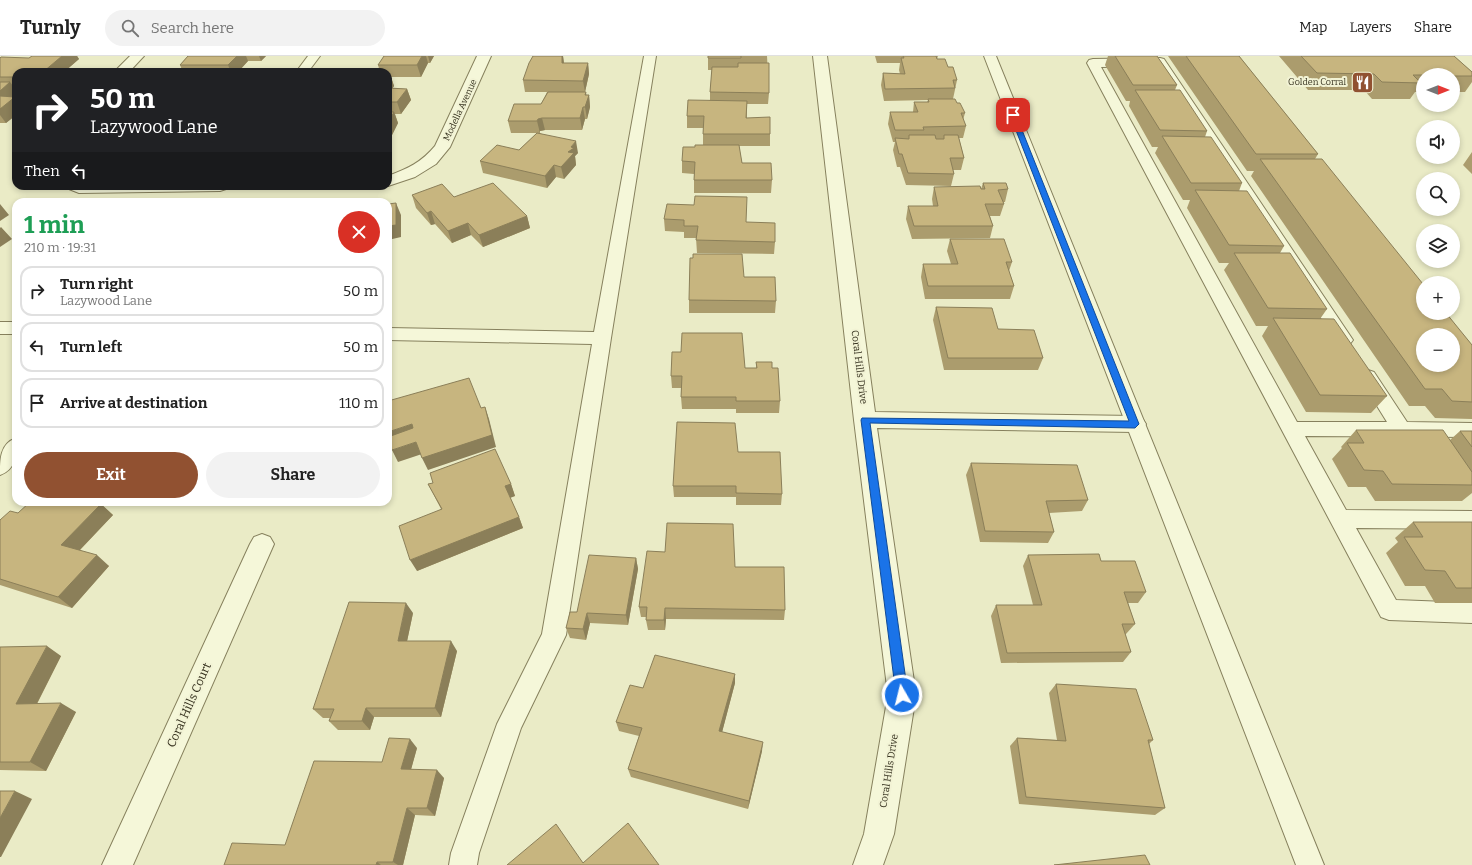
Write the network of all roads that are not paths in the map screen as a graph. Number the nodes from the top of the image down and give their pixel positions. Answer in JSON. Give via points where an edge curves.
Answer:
{"nodes":[{"id":1,"x":137,"y":56,"type":"edge"},
{"id":2,"x":314,"y":56,"type":"edge"},
{"id":3,"x":484,"y":56,"type":"edge"},
{"id":4,"x":650,"y":56,"type":"edge"},
{"id":5,"x":820,"y":56,"type":"edge"},
{"id":6,"x":990,"y":56,"type":"edge"},
{"id":7,"x":125,"y":68,"type":"edge"},
{"id":8,"x":305,"y":68,"type":"edge"},
{"id":9,"x":392,"y":179,"type":"edge"},
{"id":10,"x":0,"y":328,"type":"edge"},
{"id":11,"x":12,"y":328,"type":"edge"},
{"id":12,"x":392,"y":334,"type":"edge"},
{"id":13,"x":602,"y":338,"type":"junction"},
{"id":14,"x":865,"y":420,"type":"junction"},
{"id":15,"x":1135,"y":424,"type":"junction"},
{"id":16,"x":1292,"y":429,"type":"junction"},
{"id":17,"x":1402,"y":430,"type":"junction"},
{"id":18,"x":1472,"y":430,"type":"edge"},
{"id":19,"x":12,"y":452,"type":"edge"},
{"id":20,"x":0,"y":468,"type":"edge"},
{"id":21,"x":1339,"y":519,"type":"junction"},
{"id":22,"x":1472,"y":520,"type":"edge"},
{"id":23,"x":262,"y":544,"type":"dead end"},
{"id":24,"x":1472,"y":613,"type":"edge"},
{"id":25,"x":117,"y":865,"type":"edge"},
{"id":26,"x":463,"y":865,"type":"edge"},
{"id":27,"x":868,"y":865,"type":"edge"},
{"id":28,"x":1310,"y":865,"type":"edge"}],
"edges":[{"from":1,"to":7,"type":"street"},
{"from":2,"to":8,"type":"lane"},
{"from":3,"to":9,"type":"street","name":"Modella Avenue","via":[[442,148],[431,161],[409,174]]},
{"from":4,"to":13,"type":"lane"},
{"from":5,"to":14,"type":"street","name":"Coral Hills Drive"},
{"from":6,"to":15,"type":"lane"},
{"from":10,"to":11,"type":"lane"},
{"from":12,"to":13,"type":"lane"},
{"from":13,"to":26,"type":"lane","via":[[554,635],[510,724],[465,852]]},
{"from":14,"to":15,"type":"street"},
{"from":14,"to":27,"type":"street","name":"Coral Hills Drive","via":[[902,695],[879,834]]},
{"from":15,"to":28,"type":"lane"},
{"from":16,"to":17,"type":"lane"},
{"from":16,"to":17,"type":"lane","via":[[1093,63],[1160,62]]},
{"from":16,"to":21,"type":"lane"},
{"from":17,"to":18,"type":"lane"},
{"from":19,"to":20,"type":"lane"},
{"from":21,"to":22,"type":"lane"},
{"from":21,"to":24,"type":"lane","via":[[1389,610]]},
{"from":23,"to":25,"type":"street","name":"Coral Hills Court"}]}
